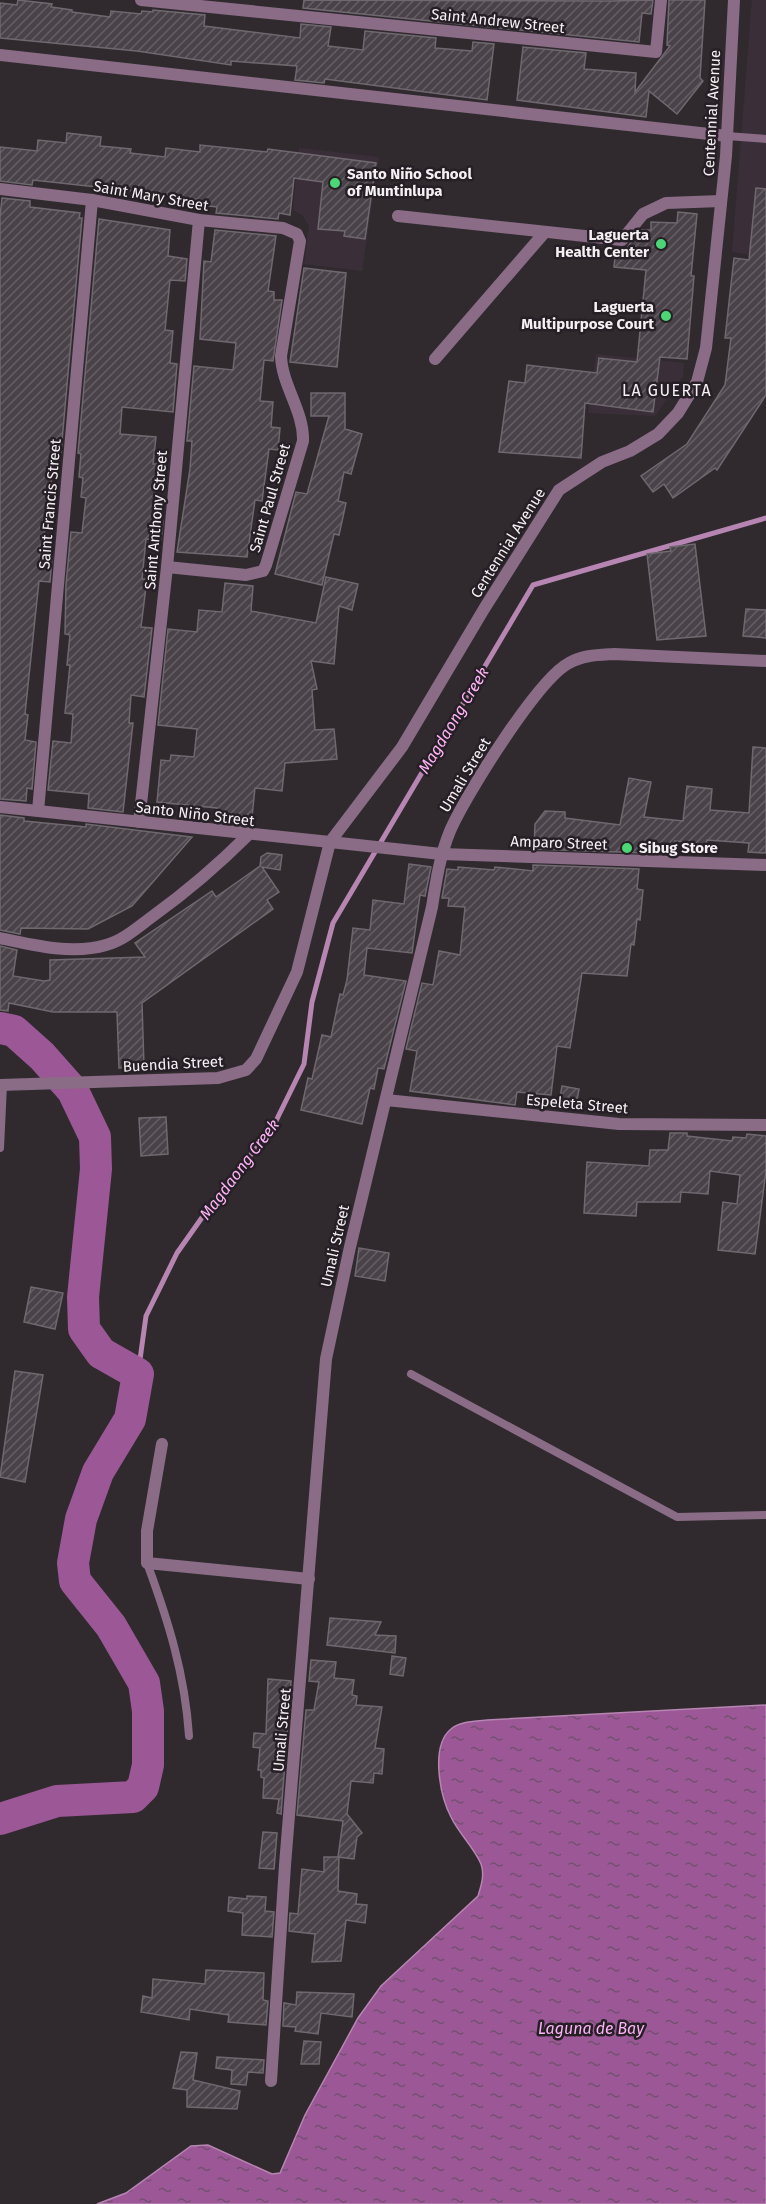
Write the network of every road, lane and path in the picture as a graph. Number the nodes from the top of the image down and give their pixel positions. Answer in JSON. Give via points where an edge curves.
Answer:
{"nodes":[{"id":1,"x":141,"y":0,"type":"edge"},
{"id":2,"x":661,"y":0,"type":"edge"},
{"id":3,"x":734,"y":0,"type":"edge"},
{"id":4,"x":173,"y":2,"type":"edge"},
{"id":5,"x":0,"y":56,"type":"edge"},
{"id":6,"x":727,"y":136,"type":"junction"},
{"id":7,"x":766,"y":139,"type":"edge"},
{"id":8,"x":0,"y":189,"type":"edge"},
{"id":9,"x":92,"y":200,"type":"junction"},
{"id":10,"x":721,"y":201,"type":"junction"},
{"id":11,"x":398,"y":216,"type":"dead end"},
{"id":12,"x":199,"y":220,"type":"junction"},
{"id":13,"x":545,"y":232,"type":"junction"},
{"id":14,"x":297,"y":234,"type":"joint"},
{"id":15,"x":435,"y":359,"type":"dead end"},
{"id":16,"x":167,"y":567,"type":"junction"},
{"id":17,"x":766,"y":661,"type":"edge"},
{"id":18,"x":0,"y":807,"type":"edge"},
{"id":19,"x":38,"y":811,"type":"junction"},
{"id":20,"x":139,"y":822,"type":"junction"},
{"id":21,"x":248,"y":835,"type":"junction"},
{"id":22,"x":330,"y":842,"type":"junction"},
{"id":23,"x":387,"y":848,"type":"joint"},
{"id":24,"x":441,"y":854,"type":"junction"},
{"id":25,"x":766,"y":865,"type":"edge"},
{"id":26,"x":0,"y":938,"type":"edge"},
{"id":27,"x":1,"y":1085,"type":"edge"},
{"id":28,"x":386,"y":1100,"type":"junction"},
{"id":29,"x":766,"y":1125,"type":"edge"},
{"id":30,"x":0,"y":1148,"type":"edge"},
{"id":31,"x":411,"y":1374,"type":"dead end"},
{"id":32,"x":162,"y":1444,"type":"dead end"},
{"id":33,"x":766,"y":1515,"type":"edge"},
{"id":34,"x":147,"y":1563,"type":"junction"},
{"id":35,"x":309,"y":1579,"type":"junction"},
{"id":36,"x":189,"y":1736,"type":"dead end"},
{"id":37,"x":271,"y":2081,"type":"dead end"}],
"edges":[{"from":1,"to":4,"type":"street","name":"Saint Andrew Street"},
{"from":2,"to":4,"type":"street","name":"Saint Andrew Street","via":[[656,52]]},
{"from":3,"to":6,"type":"street","name":"Centennial Avenue"},
{"from":5,"to":6,"type":"street"},
{"from":6,"to":7,"type":"lane"},
{"from":6,"to":10,"type":"street","name":"Centennial Avenue"},
{"from":8,"to":9,"type":"street","name":"Saint Mary Street"},
{"from":9,"to":12,"type":"street","name":"Saint Mary Street"},
{"from":9,"to":19,"type":"street","name":"Saint Francis Street"},
{"from":10,"to":13,"type":"street","via":[[666,202],[643,214],[622,240]]},
{"from":10,"to":22,"type":"street","name":"Centennial Avenue","via":[[706,348],[694,388],[658,434],[602,462],[559,490],[402,747]]},
{"from":11,"to":13,"type":"street"},
{"from":12,"to":14,"type":"street","name":"Saint Mary Street","via":[[283,228]]},
{"from":12,"to":16,"type":"street","name":"Saint Anthony Street"},
{"from":13,"to":15,"type":"street"},
{"from":14,"to":16,"type":"street","name":"Saint Paul Street","via":[[299,249],[281,370],[303,430],[303,441],[266,565],[262,571],[246,575]]},
{"from":16,"to":20,"type":"street","name":"Saint Anthony Street"},
{"from":17,"to":24,"type":"street","name":"Umali Street","via":[[614,654],[590,655],[568,663],[553,675],[491,759],[460,810]]},
{"from":18,"to":19,"type":"street","name":"Santo Niño Street"},
{"from":19,"to":20,"type":"street","name":"Santo Niño Street"},
{"from":20,"to":21,"type":"street","name":"Santo Niño Street"},
{"from":21,"to":22,"type":"street","name":"Santo Niño Street"},
{"from":21,"to":26,"type":"street","via":[[205,878],[124,937],[105,946],[77,948]]},
{"from":22,"to":23,"type":"street","name":"Santo Niño Street"},
{"from":22,"to":27,"type":"street","name":"Buendia Street","via":[[297,972],[263,1046],[246,1070],[218,1078]]},
{"from":23,"to":24,"type":"street","name":"Amparo Street"},
{"from":24,"to":25,"type":"street","name":"Amparo Street"},
{"from":24,"to":28,"type":"street","name":"Umali Street"},
{"from":27,"to":30,"type":"lane"},
{"from":28,"to":29,"type":"street","name":"Espeleta Street","via":[[619,1124]]},
{"from":28,"to":35,"type":"street","name":"Umali Street","via":[[326,1359]]},
{"from":31,"to":33,"type":"lane","via":[[677,1517]]},
{"from":32,"to":34,"type":"street","via":[[147,1531]]},
{"from":34,"to":35,"type":"street"},
{"from":34,"to":36,"type":"lane","via":[[176,1651],[186,1696]]},
{"from":35,"to":37,"type":"street","name":"Umali Street"}]}
